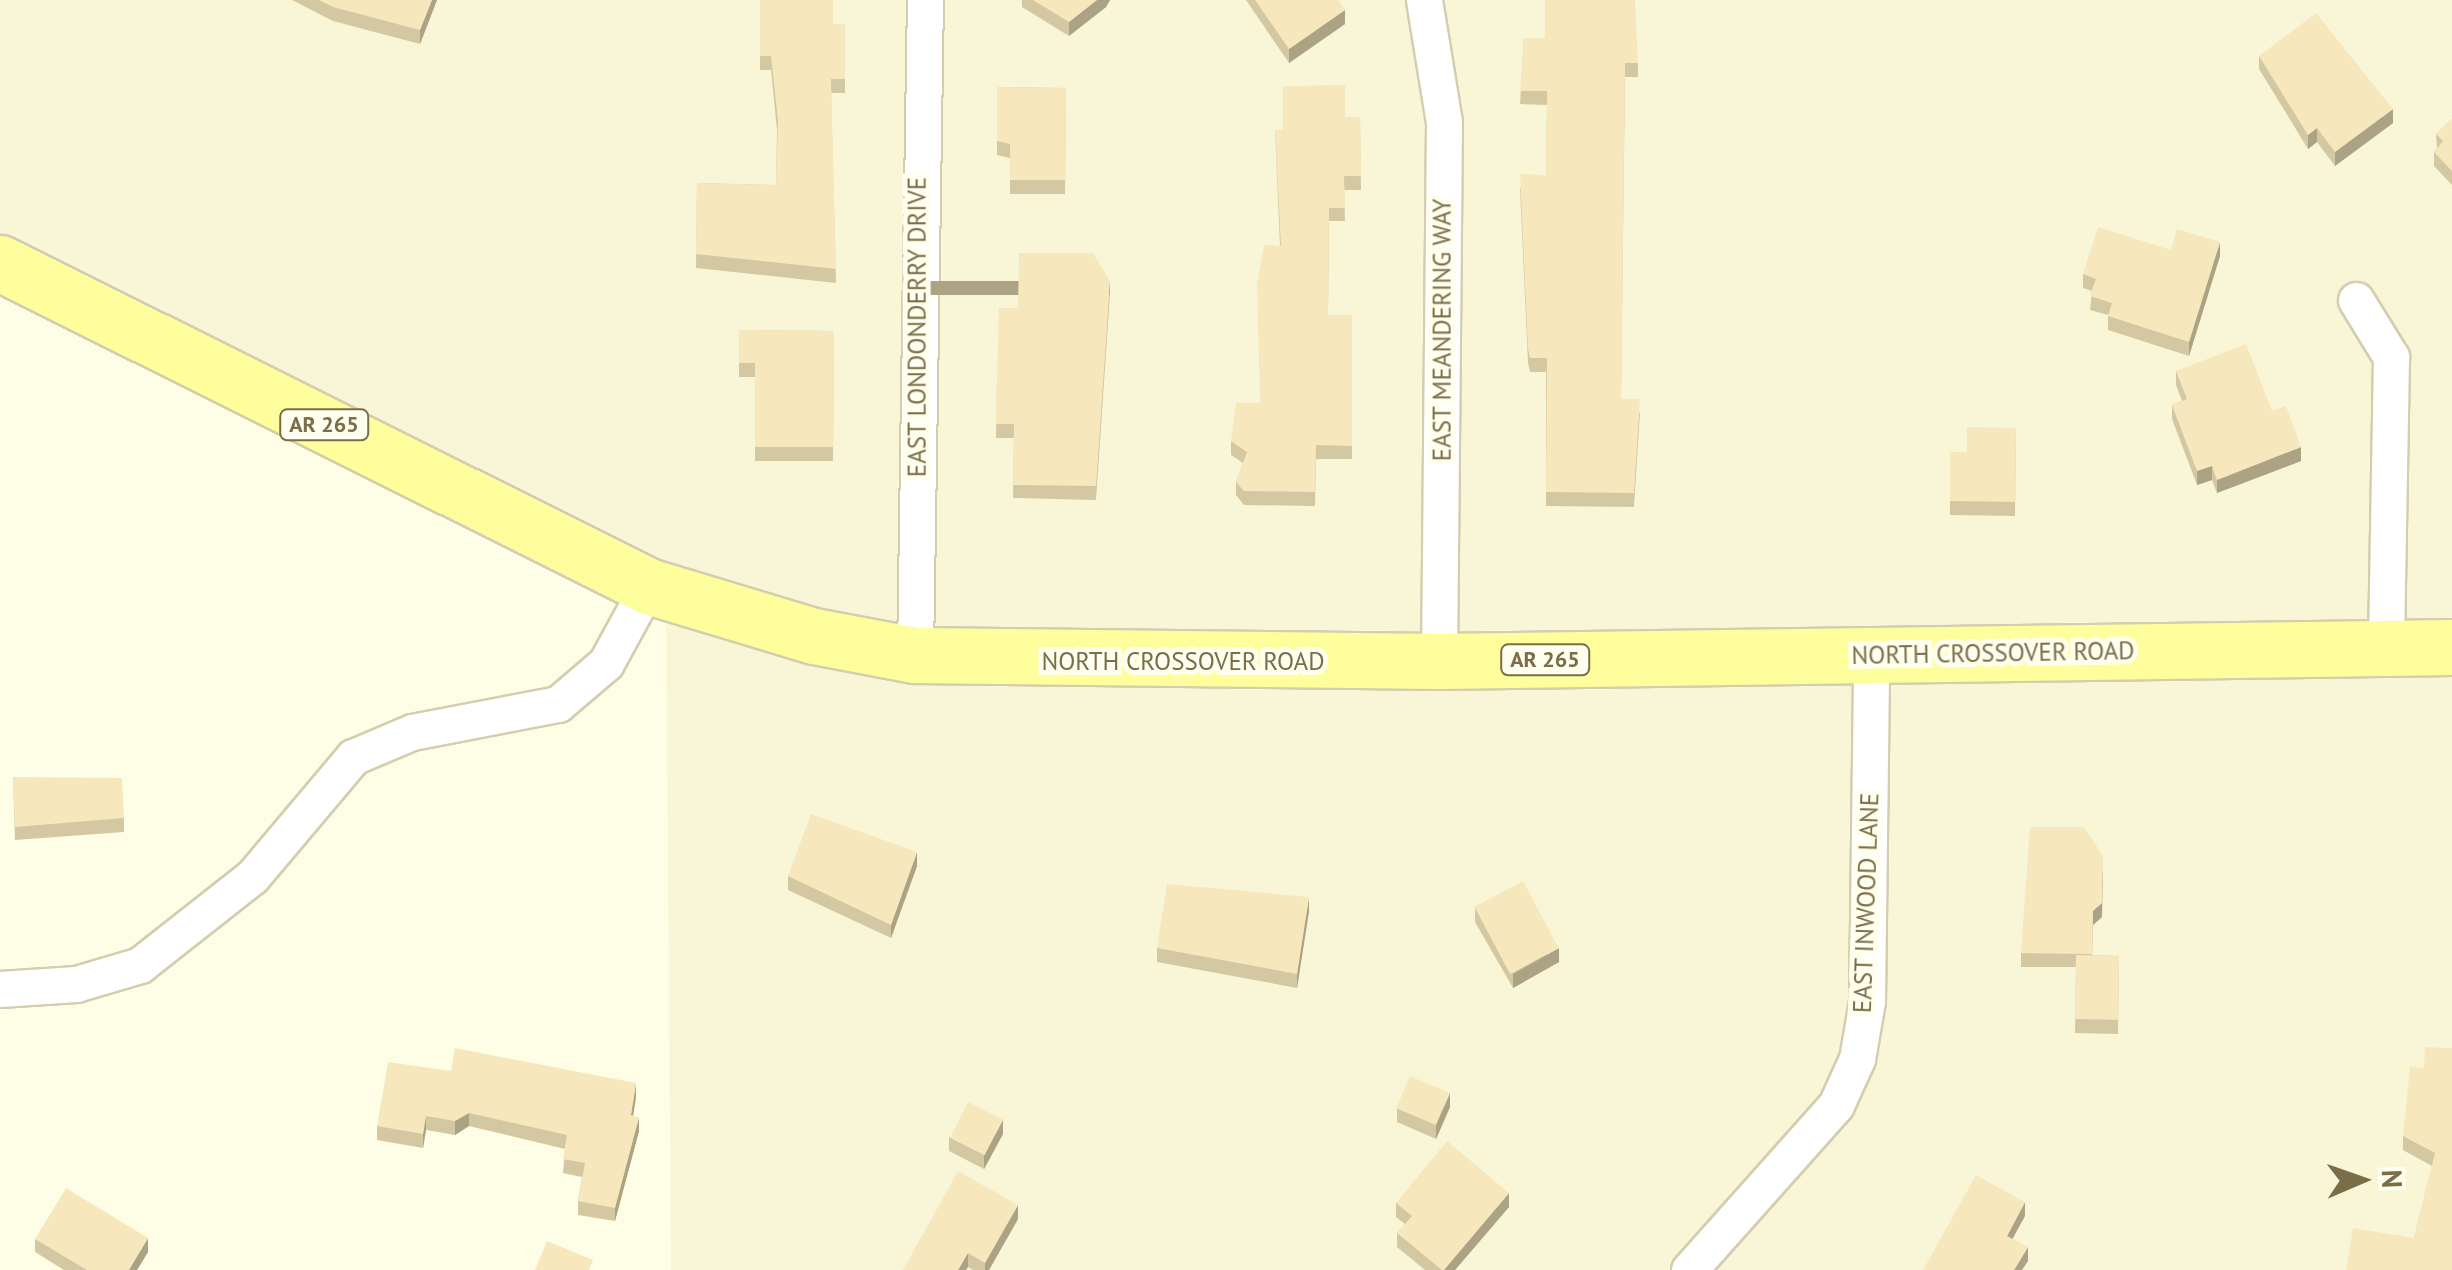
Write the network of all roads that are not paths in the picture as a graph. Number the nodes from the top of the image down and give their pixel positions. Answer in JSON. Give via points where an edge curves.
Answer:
{"nodes":[{"id":1,"x":925,"y":0,"type":"edge"},
{"id":2,"x":1424,"y":0,"type":"edge"},
{"id":3,"x":0,"y":263,"type":"edge"},
{"id":4,"x":2356,"y":300,"type":"dead end"},
{"id":5,"x":648,"y":586,"type":"junction"},
{"id":6,"x":2452,"y":647,"type":"edge"},
{"id":7,"x":2386,"y":648,"type":"junction"},
{"id":8,"x":915,"y":655,"type":"junction"},
{"id":9,"x":1870,"y":655,"type":"junction"},
{"id":10,"x":1439,"y":661,"type":"junction"},
{"id":11,"x":0,"y":990,"type":"edge"},
{"id":12,"x":1689,"y":1270,"type":"edge"}],
"edges":[{"from":1,"to":8,"type":"street","name":"EAST LONDONDERRY DRIVE"},
{"from":2,"to":10,"type":"street","name":"EAST MEANDERING WAY","via":[[1444,122]]},
{"from":3,"to":5,"type":"main road","name":"NORTH CROSSOVER ROAD","number":"AR 265"},
{"from":4,"to":7,"type":"street","via":[[2391,357]]},
{"from":5,"to":8,"type":"main road","name":"NORTH CROSSOVER ROAD","number":"AR 265","via":[[814,636]]},
{"from":5,"to":11,"type":"street","via":[[606,663],[558,704],[412,732],[354,756],[252,878],[140,966]]},
{"from":6,"to":7,"type":"main road","name":"NORTH CROSSOVER ROAD","number":"AR 265"},
{"from":7,"to":9,"type":"main road","name":"NORTH CROSSOVER ROAD","number":"AR 265"},
{"from":8,"to":10,"type":"main road","name":"NORTH CROSSOVER ROAD","number":"AR 265"},
{"from":9,"to":10,"type":"main road","name":"NORTH CROSSOVER ROAD","number":"AR 265"},
{"from":9,"to":12,"type":"street","name":"EAST INWOOD LANE","via":[[1866,1002],[1857,1059],[1836,1105]]}]}
